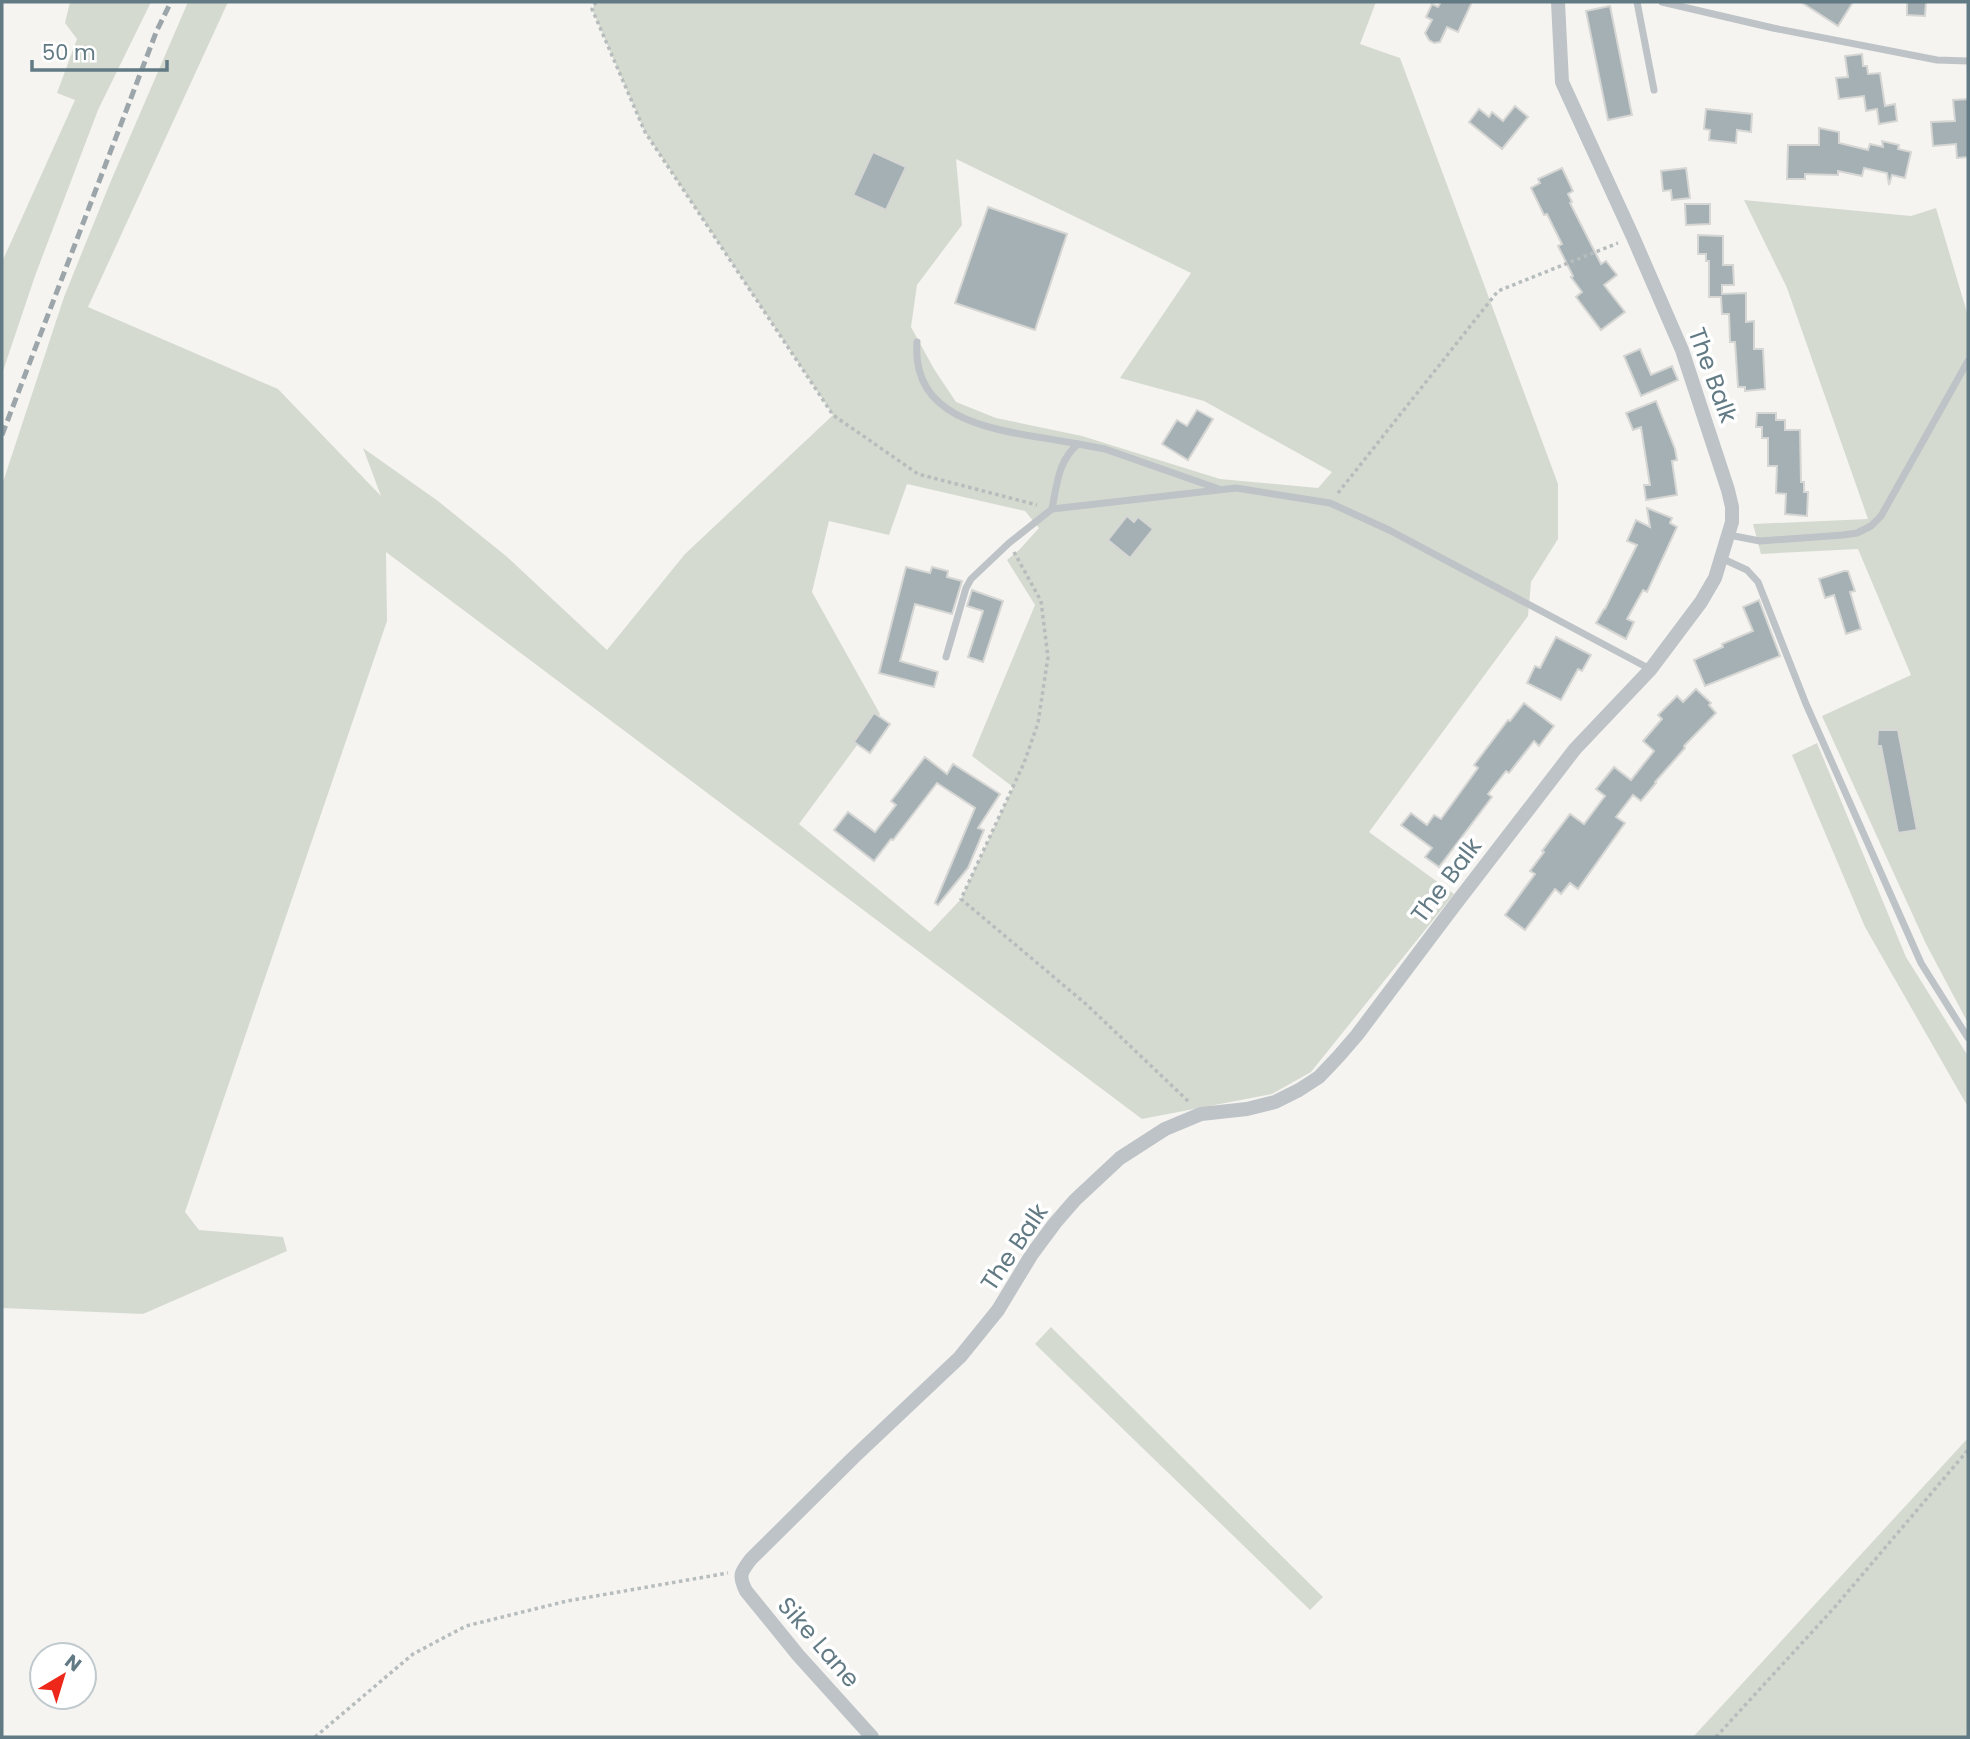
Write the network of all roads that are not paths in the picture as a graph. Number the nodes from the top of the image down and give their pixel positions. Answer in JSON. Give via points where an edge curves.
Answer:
{"nodes":[{"id":1,"x":1558,"y":2,"type":"edge"},
{"id":2,"x":1637,"y":2,"type":"edge"},
{"id":3,"x":1662,"y":2,"type":"edge"},
{"id":4,"x":1968,"y":61,"type":"edge"},
{"id":5,"x":1654,"y":90,"type":"dead end"},
{"id":6,"x":917,"y":342,"type":"dead end"},
{"id":7,"x":1968,"y":361,"type":"edge"},
{"id":8,"x":1078,"y":444,"type":"junction"},
{"id":9,"x":1222,"y":490,"type":"junction"},
{"id":10,"x":1052,"y":509,"type":"junction"},
{"id":11,"x":1728,"y":534,"type":"junction"},
{"id":12,"x":1721,"y":558,"type":"junction"},
{"id":13,"x":946,"y":657,"type":"dead end"},
{"id":14,"x":1650,"y":670,"type":"junction"},
{"id":15,"x":1968,"y":1038,"type":"edge"},
{"id":16,"x":741,"y":1572,"type":"joint"},
{"id":17,"x":872,"y":1737,"type":"edge"}],
"edges":[{"from":1,"to":11,"type":"street","name":"The Balk","via":[[1562,82],[1682,350],[1728,490],[1732,507]]},
{"from":2,"to":5,"type":"lane"},
{"from":3,"to":4,"type":"lane","via":[[1937,60]]},
{"from":6,"to":8,"type":"lane","via":[[920,376],[930,394],[949,411],[1011,433]]},
{"from":7,"to":11,"type":"lane","via":[[1881,516],[1871,526],[1843,535],[1760,541]]},
{"from":8,"to":9,"type":"lane"},
{"from":8,"to":10,"type":"lane","via":[[1061,465]]},
{"from":9,"to":10,"type":"lane"},
{"from":9,"to":14,"type":"lane","via":[[1237,488],[1330,503]]},
{"from":10,"to":13,"type":"lane","via":[[971,579]]},
{"from":11,"to":12,"type":"street","name":"The Balk"},
{"from":12,"to":14,"type":"street","name":"The Balk","via":[[1701,602]]},
{"from":12,"to":15,"type":"lane","via":[[1747,570],[1758,582],[1806,704],[1922,962]]},
{"from":14,"to":16,"type":"street","name":"The Balk","via":[[1575,749],[1357,1035],[1319,1077],[1275,1102],[1201,1114],[1164,1129],[1120,1158],[1055,1223],[998,1310],[960,1357]]},
{"from":16,"to":17,"type":"street","name":"Sike Lane","via":[[746,1591]]}]}
